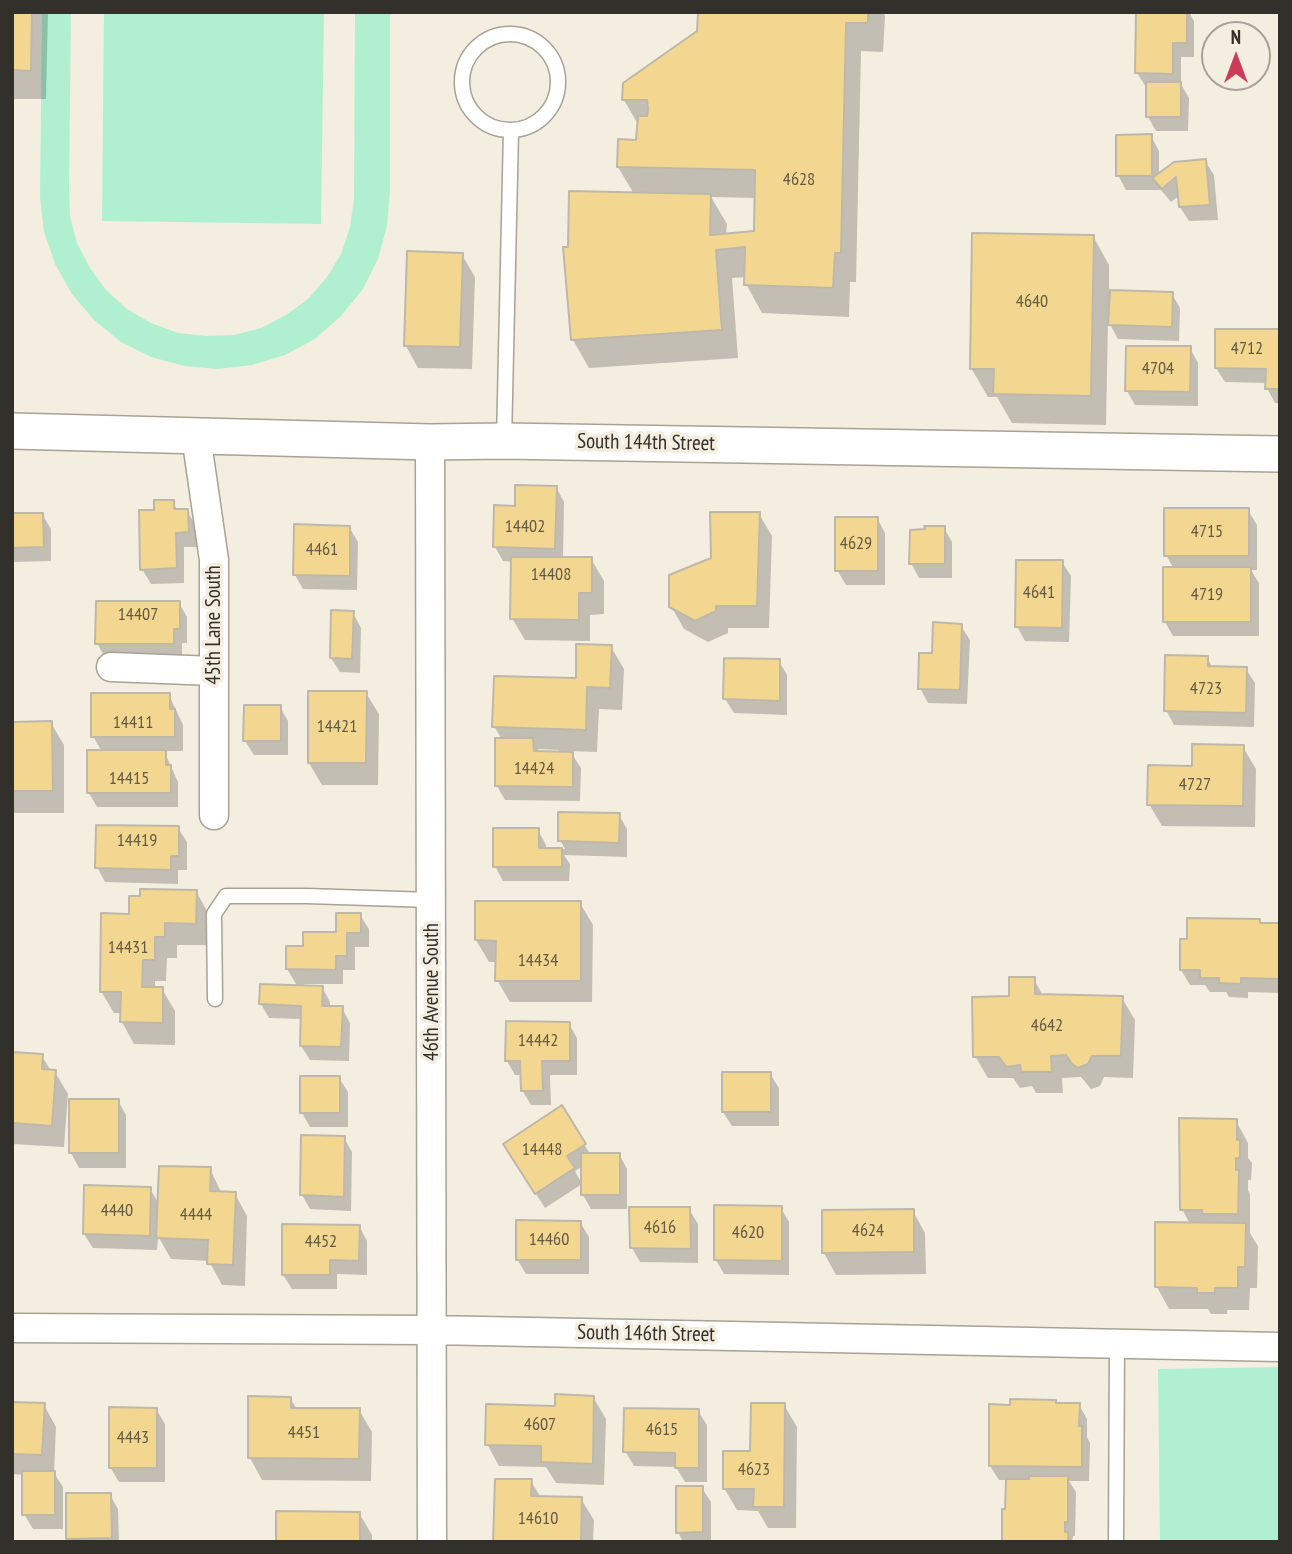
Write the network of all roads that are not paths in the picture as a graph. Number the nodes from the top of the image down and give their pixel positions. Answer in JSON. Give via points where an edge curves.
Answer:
{"nodes":[{"id":1,"x":511,"y":131,"type":"junction"},
{"id":2,"x":12,"y":431,"type":"edge"},
{"id":3,"x":196,"y":436,"type":"junction"},
{"id":4,"x":504,"y":441,"type":"junction"},
{"id":5,"x":430,"y":442,"type":"junction"},
{"id":6,"x":1280,"y":454,"type":"edge"},
{"id":7,"x":111,"y":667,"type":"dead end"},
{"id":8,"x":214,"y":671,"type":"junction"},
{"id":9,"x":214,"y":815,"type":"dead end"},
{"id":10,"x":431,"y":900,"type":"junction"},
{"id":11,"x":215,"y":999,"type":"dead end"},
{"id":12,"x":12,"y":1328,"type":"edge"},
{"id":13,"x":432,"y":1330,"type":"junction"},
{"id":14,"x":1117,"y":1344,"type":"junction"},
{"id":15,"x":1280,"y":1347,"type":"edge"},
{"id":16,"x":432,"y":1542,"type":"edge"},
{"id":17,"x":1116,"y":1542,"type":"edge"}],
"edges":[{"from":1,"to":1,"type":"lane","via":[[529,127],[545,116],[559,82],[555,63],[545,48],[529,37],[510,34],[476,48],[462,83],[476,117]]},
{"from":1,"to":4,"type":"lane"},
{"from":2,"to":3,"type":"street","name":"South 144th Street"},
{"from":3,"to":5,"type":"street","name":"South 144th Street"},
{"from":3,"to":8,"type":"street","name":"45th Lane South","via":[[214,560]]},
{"from":4,"to":5,"type":"street","name":"South 144th Street"},
{"from":4,"to":6,"type":"street","name":"South 144th Street"},
{"from":5,"to":10,"type":"street","name":"46th Avenue South"},
{"from":7,"to":8,"type":"street"},
{"from":8,"to":9,"type":"street","name":"45th Lane South"},
{"from":10,"to":11,"type":"lane","via":[[226,896],[214,914]]},
{"from":10,"to":13,"type":"street","name":"46th Avenue South"},
{"from":12,"to":13,"type":"street","name":"South 146th Street"},
{"from":13,"to":14,"type":"street","name":"South 146th Street"},
{"from":13,"to":16,"type":"street","name":"46th Avenue South"},
{"from":14,"to":15,"type":"street","name":"South 146th Street"},
{"from":14,"to":17,"type":"lane"}]}
